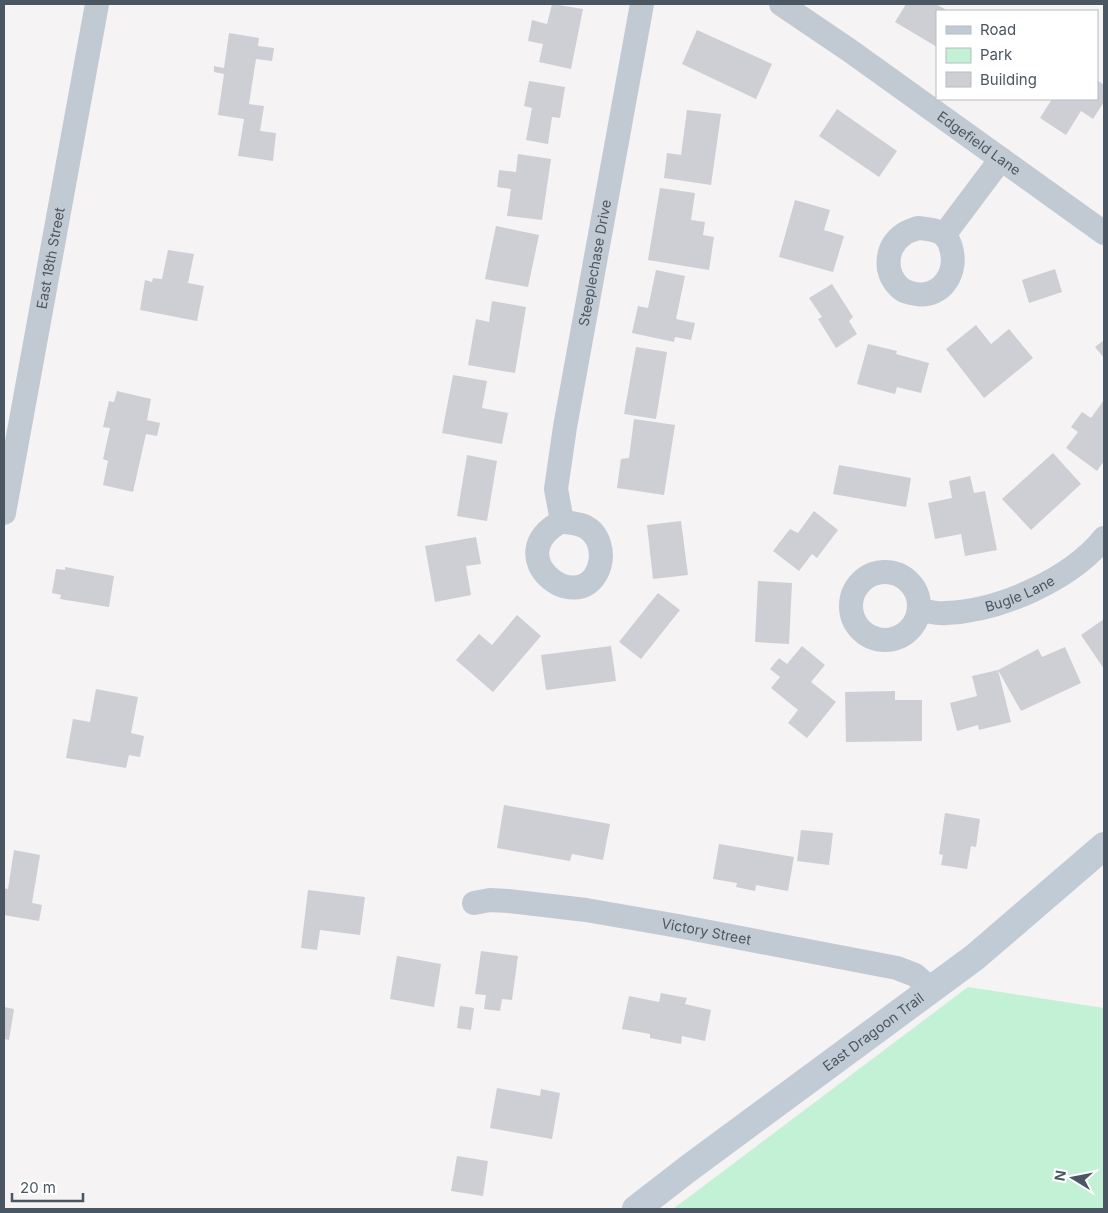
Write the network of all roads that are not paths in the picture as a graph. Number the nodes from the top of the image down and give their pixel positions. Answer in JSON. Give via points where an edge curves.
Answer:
{"nodes":[{"id":1,"x":97,"y":4,"type":"edge"},
{"id":2,"x":642,"y":4,"type":"edge"},
{"id":3,"x":781,"y":4,"type":"edge"},
{"id":4,"x":1002,"y":159,"type":"junction"},
{"id":5,"x":1104,"y":233,"type":"edge"},
{"id":6,"x":944,"y":235,"type":"dead end"},
{"id":7,"x":4,"y":513,"type":"edge"},
{"id":8,"x":562,"y":522,"type":"dead end"},
{"id":9,"x":1104,"y":538,"type":"edge"},
{"id":10,"x":919,"y":610,"type":"dead end"},
{"id":11,"x":1104,"y":846,"type":"edge"},
{"id":12,"x":474,"y":903,"type":"dead end"},
{"id":13,"x":932,"y":989,"type":"junction"},
{"id":14,"x":636,"y":1209,"type":"edge"}],
"edges":[{"from":1,"to":7,"type":"street","name":"East 18th Street"},
{"from":2,"to":8,"type":"street","name":"Steeplechase Drive","via":[[565,426],[556,489]]},
{"from":3,"to":4,"type":"street","name":"Edgefield Lane"},
{"from":4,"to":5,"type":"street","name":"Edgefield Lane"},
{"from":4,"to":6,"type":"street"},
{"from":9,"to":10,"type":"street","name":"Bugle Lane","via":[[1075,565],[1044,585],[1014,598],[945,613]]},
{"from":11,"to":13,"type":"street","name":"East Dragoon Trail","via":[[975,957]]},
{"from":12,"to":13,"type":"street","name":"Victory Street","via":[[508,901],[678,926],[898,968],[915,975]]},
{"from":13,"to":14,"type":"street","name":"East Dragoon Trail"}]}
